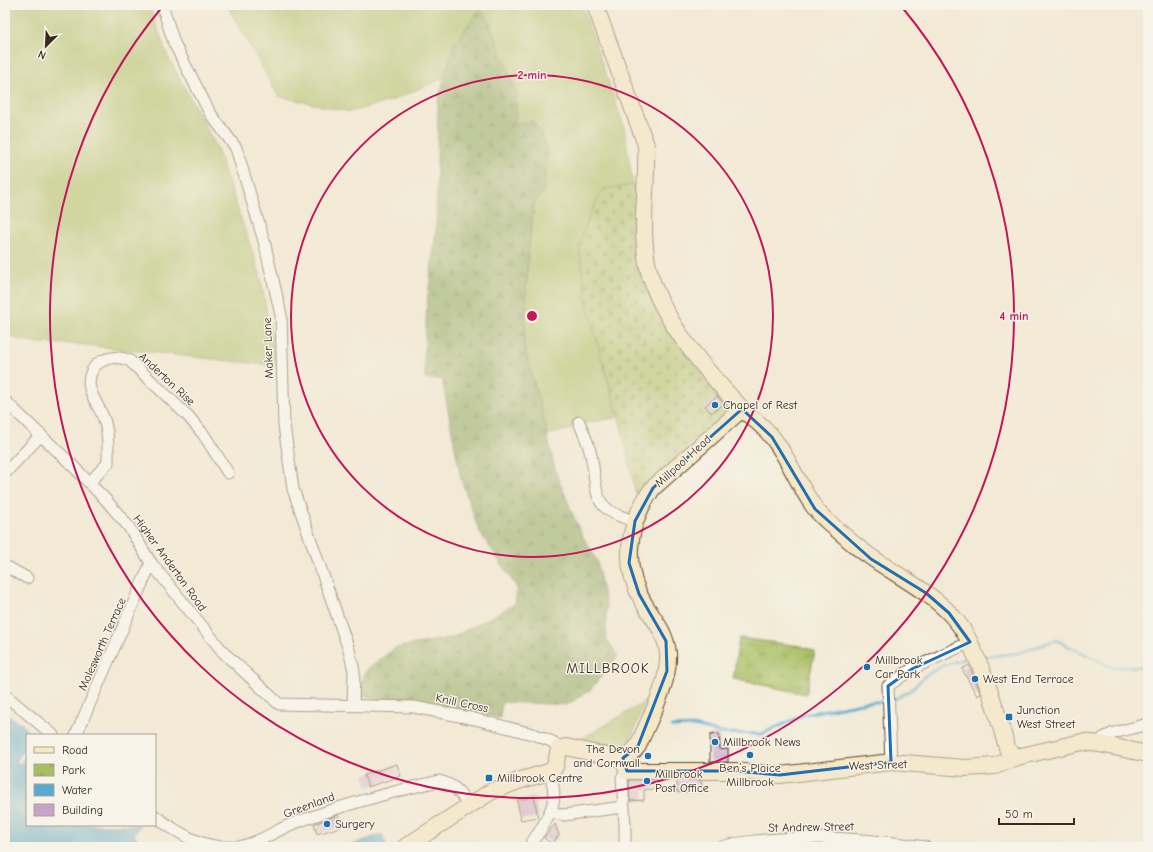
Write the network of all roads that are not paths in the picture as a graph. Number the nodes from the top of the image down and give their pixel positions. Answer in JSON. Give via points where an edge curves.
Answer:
{"nodes":[{"id":1,"x":162,"y":5,"type":"edge"},
{"id":2,"x":595,"y":5,"type":"edge"},
{"id":3,"x":5,"y":400,"type":"edge"},
{"id":4,"x":742,"y":409,"type":"junction"},
{"id":5,"x":579,"y":422,"type":"dead end"},
{"id":6,"x":41,"y":435,"type":"junction"},
{"id":7,"x":228,"y":472,"type":"dead end"},
{"id":8,"x":5,"y":473,"type":"edge"},
{"id":9,"x":90,"y":482,"type":"junction"},
{"id":10,"x":635,"y":521,"type":"junction"},
{"id":11,"x":151,"y":563,"type":"junction"},
{"id":12,"x":5,"y":566,"type":"edge"},
{"id":13,"x":27,"y":578,"type":"dead end"},
{"id":14,"x":975,"y":652,"type":"junction"},
{"id":15,"x":5,"y":695,"type":"edge"},
{"id":16,"x":353,"y":705,"type":"junction"},
{"id":17,"x":1148,"y":724,"type":"edge"},
{"id":18,"x":52,"y":734,"type":"edge"},
{"id":19,"x":76,"y":734,"type":"edge"},
{"id":20,"x":1100,"y":744,"type":"junction"},
{"id":21,"x":559,"y":750,"type":"junction"},
{"id":22,"x":1148,"y":754,"type":"edge"},
{"id":23,"x":1017,"y":757,"type":"junction"},
{"id":24,"x":891,"y":762,"type":"junction"},
{"id":25,"x":625,"y":764,"type":"junction"},
{"id":26,"x":549,"y":772,"type":"junction"},
{"id":27,"x":468,"y":806,"type":"junction"},
{"id":28,"x":623,"y":807,"type":"junction"},
{"id":29,"x":551,"y":812,"type":"junction"},
{"id":30,"x":156,"y":817,"type":"edge"},
{"id":31,"x":405,"y":847,"type":"edge"},
{"id":32,"x":530,"y":847,"type":"edge"},
{"id":33,"x":625,"y":847,"type":"edge"},
{"id":34,"x":722,"y":847,"type":"edge"},
{"id":35,"x":925,"y":847,"type":"edge"}],
"edges":[{"from":1,"to":16,"type":"street","name":"Maker Lane","via":[[174,43],[210,113],[236,148],[264,241],[281,315],[284,425],[293,489],[349,650],[354,671]]},
{"from":2,"to":4,"type":"street","via":[[646,145],[644,236],[650,274],[661,304],[677,331]]},
{"from":3,"to":6,"type":"street","name":"Higher Anderton Road"},
{"from":4,"to":10,"type":"street","name":"Millpool Head","via":[[653,488],[643,501]]},
{"from":4,"to":14,"type":"street","via":[[772,437],[815,509],[871,559],[926,593],[950,613],[960,624]]},
{"from":5,"to":10,"type":"street","via":[[592,458],[594,488],[598,498],[612,513]]},
{"from":6,"to":8,"type":"street"},
{"from":6,"to":9,"type":"street","name":"Higher Anderton Road"},
{"from":7,"to":9,"type":"street","name":"Anderton Rise","via":[[188,416],[129,360],[117,357],[96,364],[88,384],[105,422],[109,442],[108,463]]},
{"from":9,"to":11,"type":"street","name":"Higher Anderton Road","via":[[129,527]]},
{"from":10,"to":25,"type":"street","name":"Millpool Head","via":[[629,548],[632,578],[645,605],[660,627],[666,641],[668,656],[663,688],[638,746]]},
{"from":11,"to":16,"type":"street","name":"Higher Anderton Road","via":[[224,653],[279,704]]},
{"from":11,"to":19,"type":"street","name":"Molesworth Terrace"},
{"from":12,"to":13,"type":"street"},
{"from":14,"to":23,"type":"street","via":[[987,680],[1008,751]]},
{"from":14,"to":24,"type":"street","via":[[912,669],[888,686]]},
{"from":15,"to":18,"type":"street"},
{"from":16,"to":21,"type":"street","name":"Knill Cross","via":[[414,707],[475,719],[545,738],[553,742]]},
{"from":17,"to":20,"type":"street","via":[[1114,733],[1103,738]]},
{"from":20,"to":22,"type":"street","name":"West Street"},
{"from":20,"to":23,"type":"street","name":"West Street","via":[[1082,742]]},
{"from":21,"to":25,"type":"street","name":"West Street","via":[[566,747]]},
{"from":21,"to":26,"type":"street","via":[[555,767]]},
{"from":23,"to":24,"type":"street","name":"West Street","via":[[995,766],[965,768]]},
{"from":24,"to":25,"type":"street","name":"West Street","via":[[780,775]]},
{"from":25,"to":28,"type":"street","via":[[622,778]]},
{"from":26,"to":27,"type":"street","via":[[492,791]]},
{"from":26,"to":29,"type":"street","via":[[555,795]]},
{"from":27,"to":30,"type":"street","name":"Greenland","via":[[459,790],[439,781],[363,800],[295,822],[239,847],[200,843],[181,835]]},
{"from":27,"to":31,"type":"street"},
{"from":28,"to":29,"type":"street","via":[[564,815]]},
{"from":28,"to":33,"type":"street"},
{"from":29,"to":32,"type":"street"},
{"from":34,"to":35,"type":"street","name":"St Andrew Street","via":[[786,838],[835,837]]}]}
